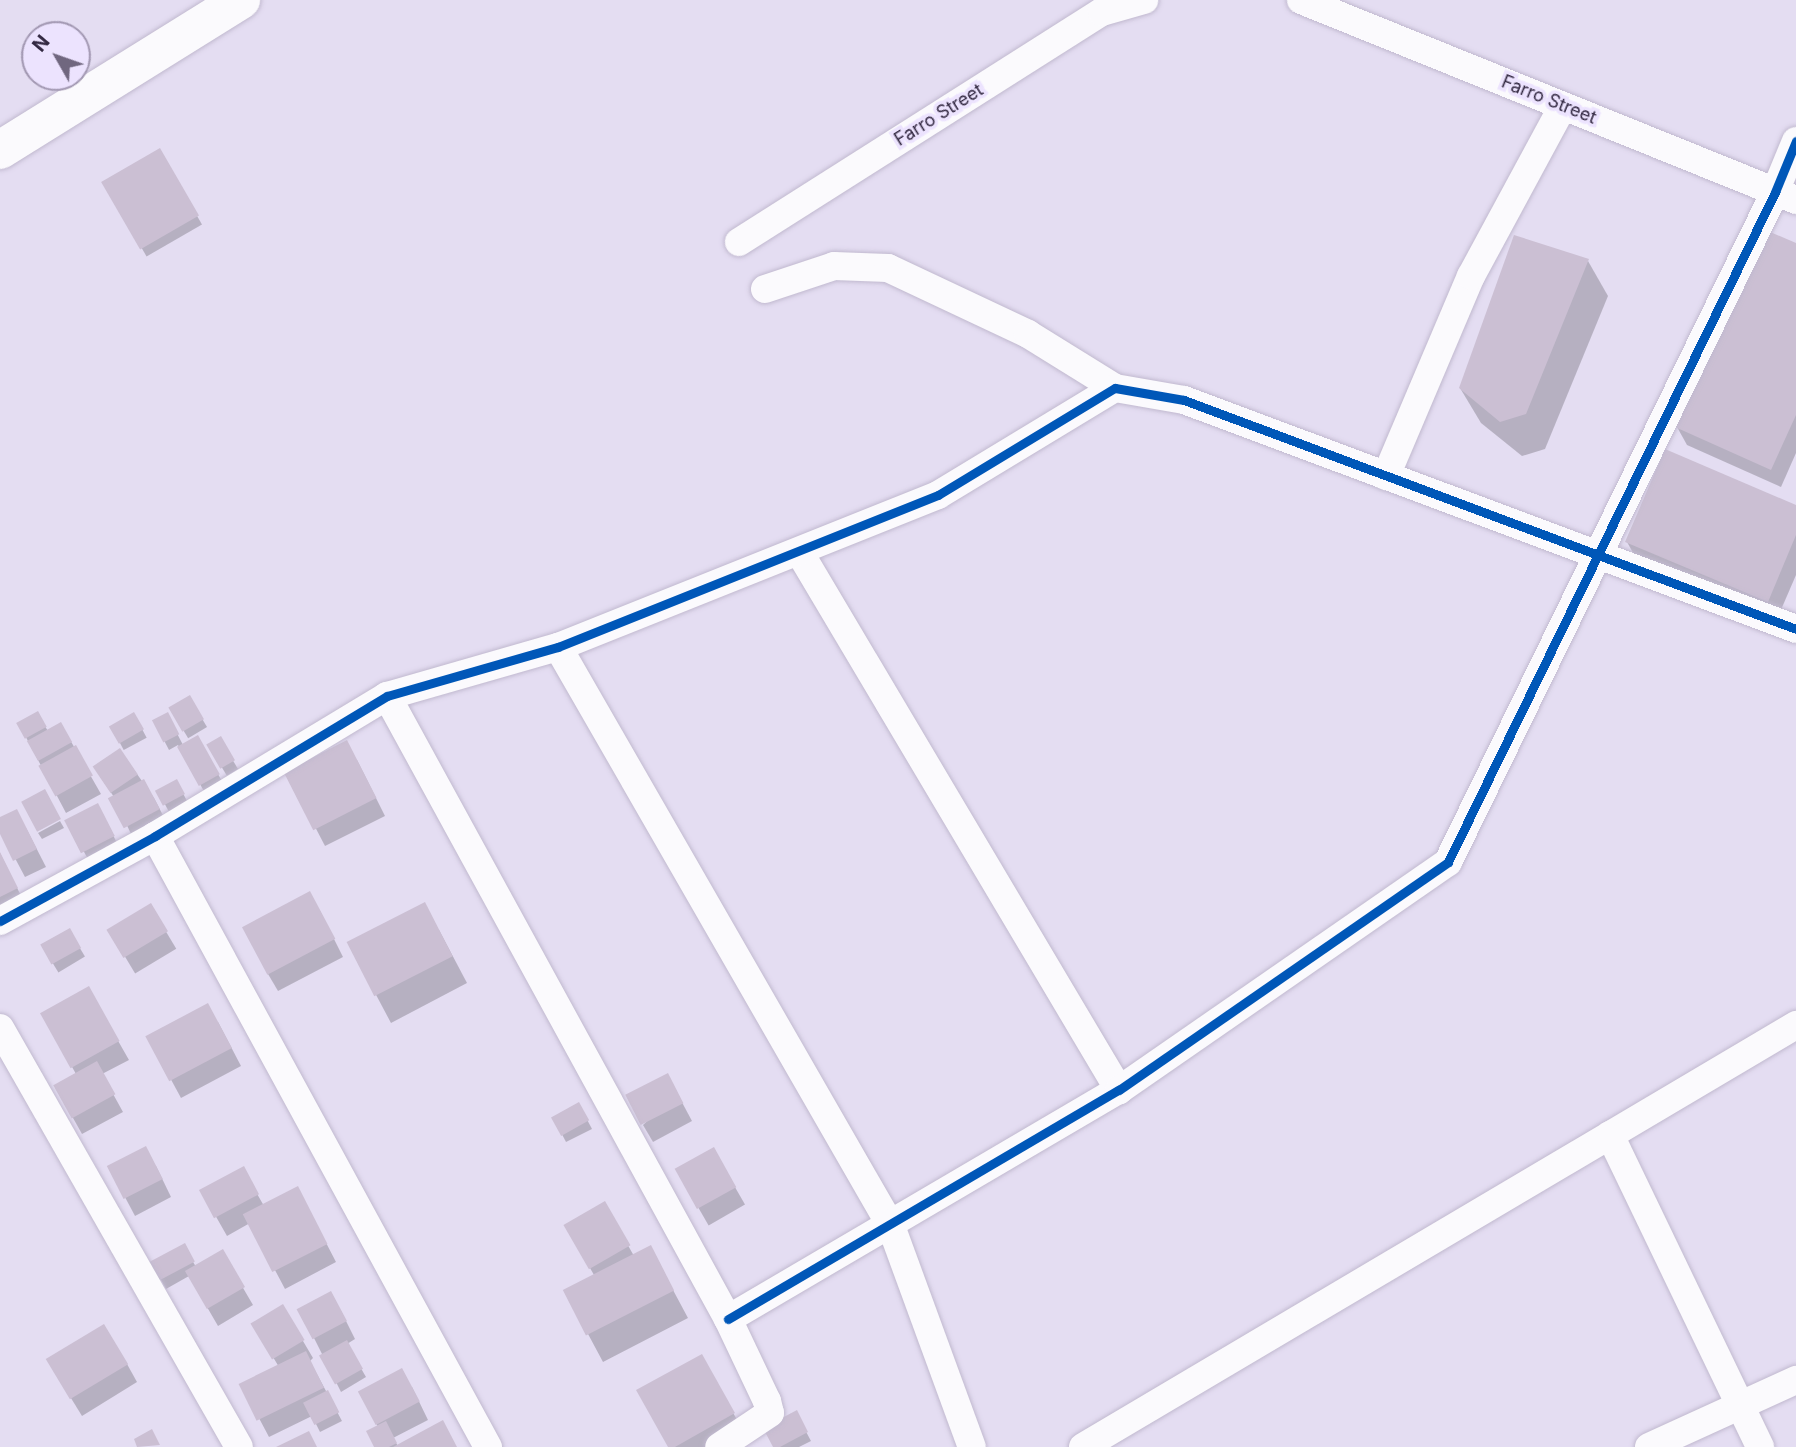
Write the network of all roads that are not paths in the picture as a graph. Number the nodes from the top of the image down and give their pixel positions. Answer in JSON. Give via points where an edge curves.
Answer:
{"nodes":[{"id":1,"x":241,"y":0,"type":"edge"},
{"id":2,"x":1144,"y":0,"type":"edge"},
{"id":3,"x":1301,"y":0,"type":"edge"},
{"id":4,"x":1563,"y":106,"type":"junction"},
{"id":5,"x":1796,"y":141,"type":"edge"},
{"id":6,"x":1,"y":147,"type":"edge"},
{"id":7,"x":1786,"y":196,"type":"edge"},
{"id":8,"x":739,"y":242,"type":"dead end"},
{"id":9,"x":765,"y":289,"type":"dead end"},
{"id":10,"x":1115,"y":388,"type":"junction"},
{"id":11,"x":1386,"y":476,"type":"junction"},
{"id":12,"x":800,"y":553,"type":"junction"},
{"id":13,"x":1599,"y":555,"type":"junction"},
{"id":14,"x":1796,"y":629,"type":"edge"},
{"id":15,"x":558,"y":647,"type":"junction"},
{"id":16,"x":387,"y":696,"type":"junction"},
{"id":17,"x":155,"y":836,"type":"junction"},
{"id":18,"x":0,"y":921,"type":"edge"},
{"id":19,"x":1796,"y":1025,"type":"edge"},
{"id":20,"x":0,"y":1028,"type":"edge"},
{"id":21,"x":1119,"y":1090,"type":"junction"},
{"id":22,"x":1610,"y":1135,"type":"junction"},
{"id":23,"x":891,"y":1226,"type":"junction"},
{"id":24,"x":728,"y":1319,"type":"junction"},
{"id":25,"x":1796,"y":1380,"type":"edge"},
{"id":26,"x":1741,"y":1407,"type":"junction"},
{"id":27,"x":239,"y":1447,"type":"edge"},
{"id":28,"x":488,"y":1447,"type":"edge"},
{"id":29,"x":719,"y":1447,"type":"edge"},
{"id":30,"x":972,"y":1447,"type":"edge"},
{"id":31,"x":1083,"y":1447,"type":"edge"},
{"id":32,"x":1649,"y":1447,"type":"edge"},
{"id":33,"x":1760,"y":1447,"type":"edge"}],
"edges":[{"from":1,"to":6,"type":"main road"},
{"from":2,"to":8,"type":"street","name":"Farro Street","via":[[1102,12]]},
{"from":3,"to":4,"type":"street","name":"Farro Street"},
{"from":4,"to":7,"type":"street","name":"Farro Street"},
{"from":4,"to":11,"type":"street","via":[[1471,276]]},
{"from":5,"to":7,"type":"street"},
{"from":7,"to":13,"type":"street"},
{"from":9,"to":10,"type":"street","via":[[834,267],[888,268],[1028,334]]},
{"from":10,"to":11,"type":"street","via":[[1184,400]]},
{"from":10,"to":12,"type":"street","via":[[938,495]]},
{"from":11,"to":13,"type":"street"},
{"from":12,"to":15,"type":"street"},
{"from":12,"to":21,"type":"street"},
{"from":13,"to":14,"type":"street"},
{"from":13,"to":21,"type":"street","via":[[1448,862]]},
{"from":15,"to":16,"type":"street"},
{"from":15,"to":23,"type":"street"},
{"from":16,"to":17,"type":"street"},
{"from":16,"to":24,"type":"street"},
{"from":17,"to":18,"type":"street"},
{"from":17,"to":28,"type":"street"},
{"from":19,"to":22,"type":"street"},
{"from":20,"to":27,"type":"street"},
{"from":21,"to":23,"type":"street"},
{"from":22,"to":26,"type":"street"},
{"from":22,"to":31,"type":"street"},
{"from":23,"to":24,"type":"street"},
{"from":23,"to":30,"type":"street"},
{"from":24,"to":29,"type":"street","via":[[770,1413]]},
{"from":25,"to":26,"type":"street"},
{"from":26,"to":32,"type":"street"},
{"from":26,"to":33,"type":"street"}]}
